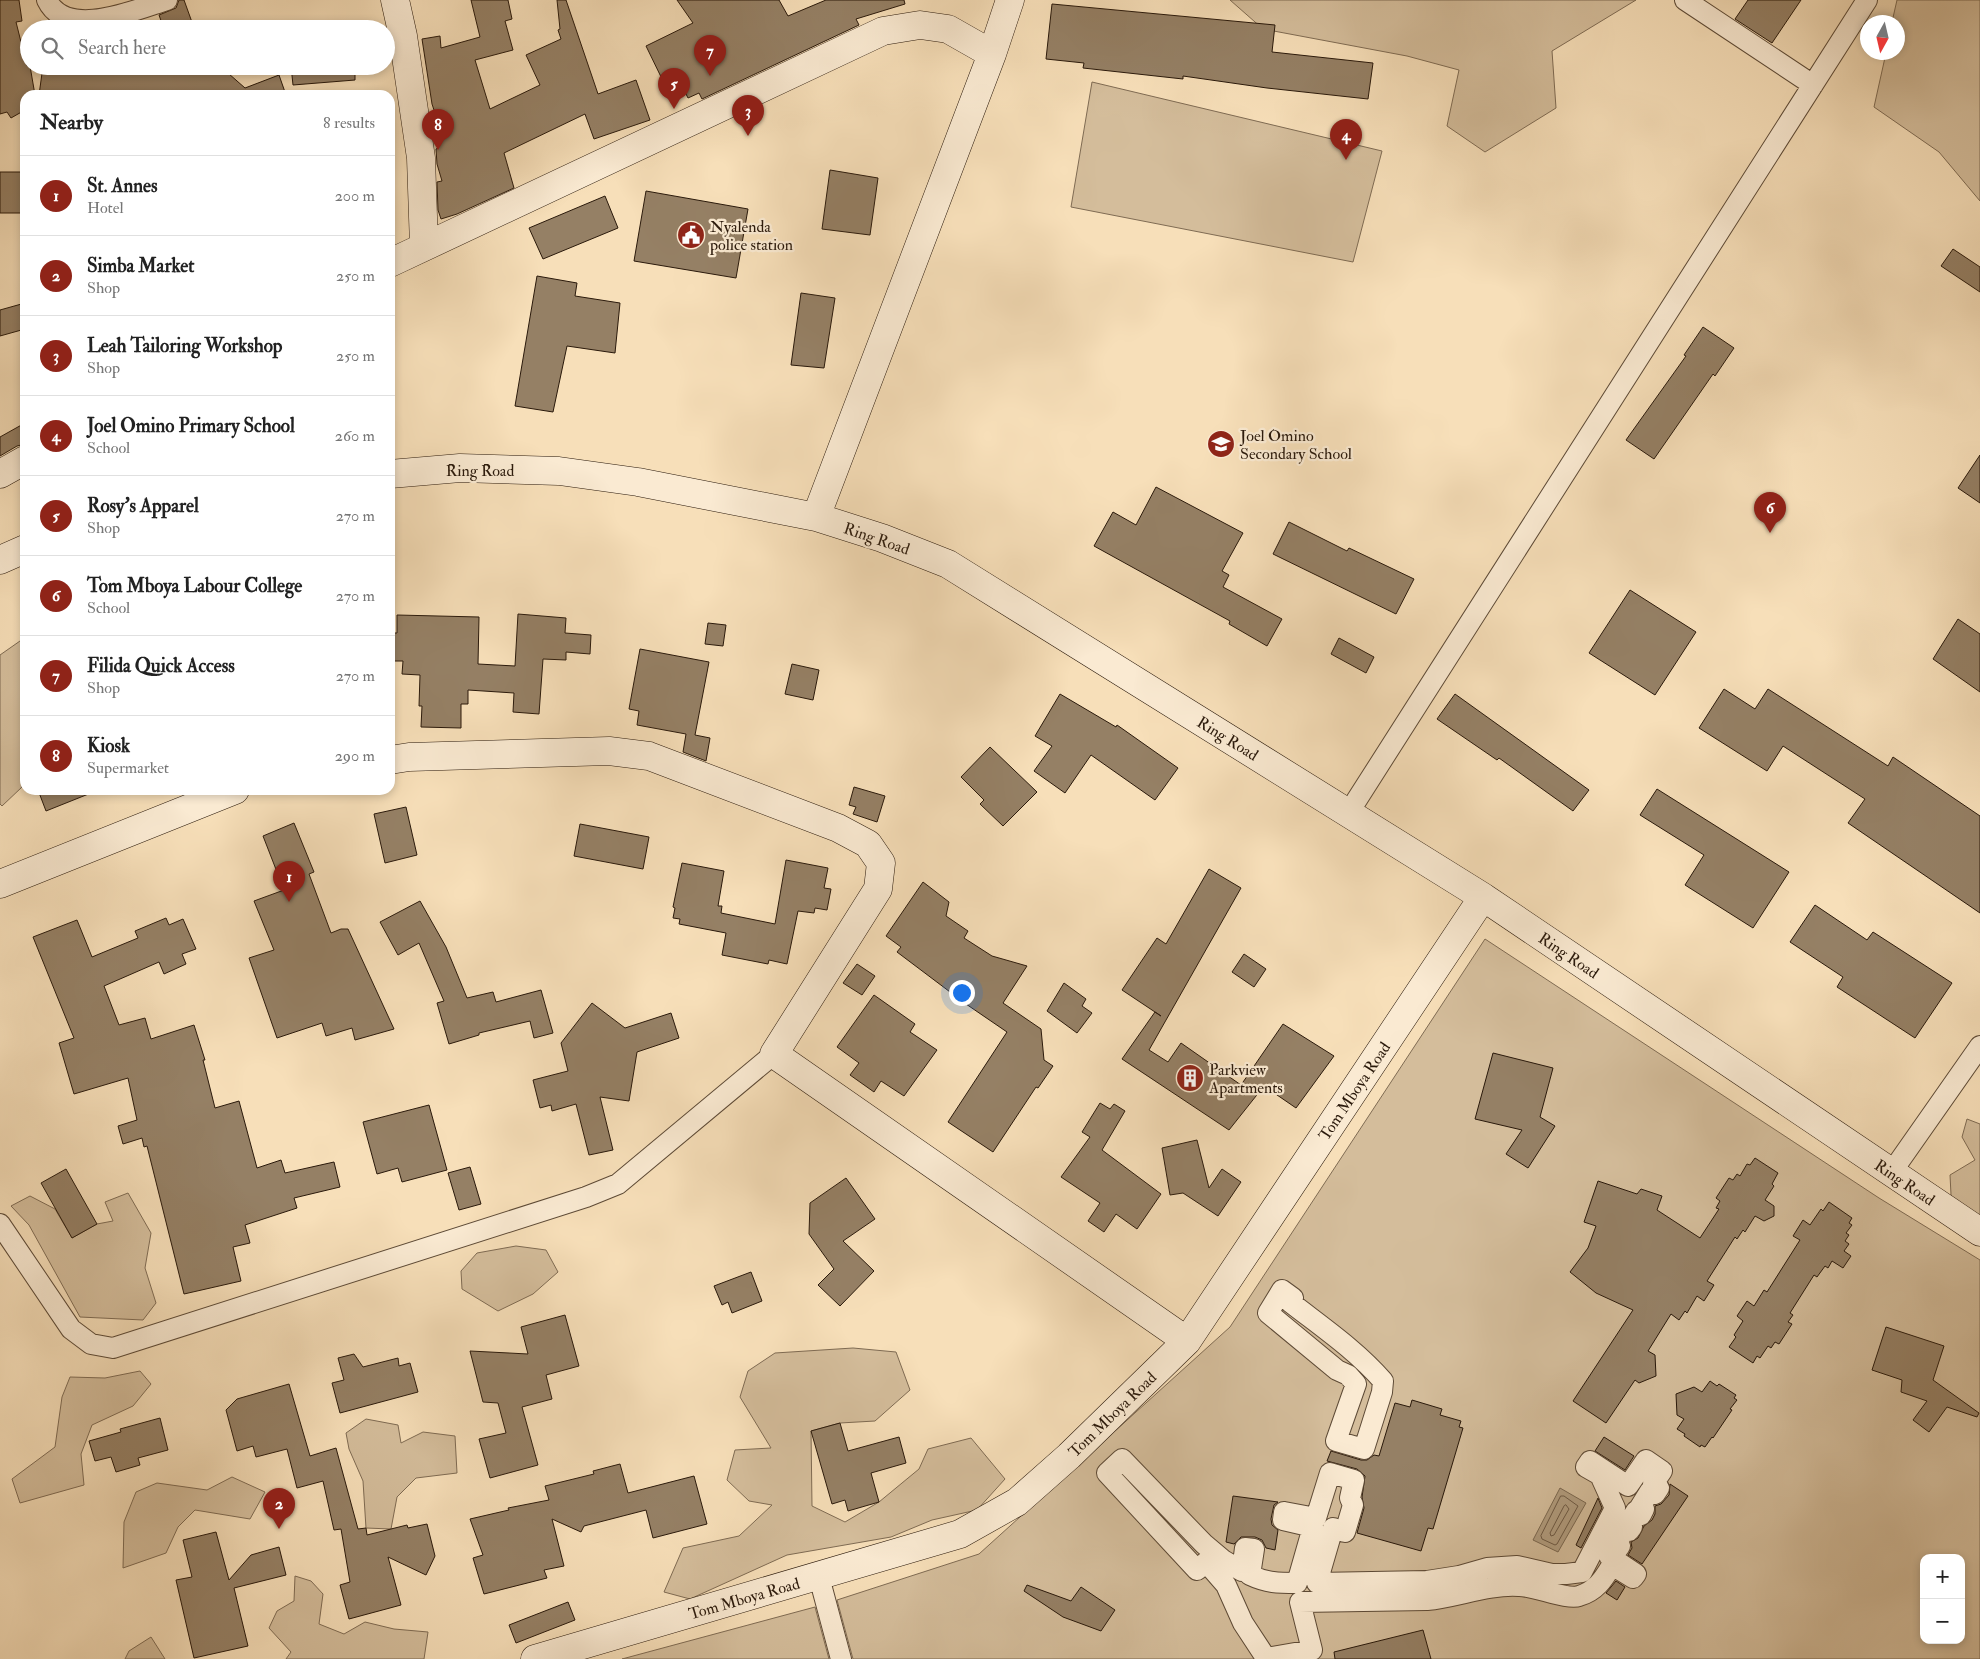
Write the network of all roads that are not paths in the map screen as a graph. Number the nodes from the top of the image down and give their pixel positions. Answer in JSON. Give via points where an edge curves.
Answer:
{"nodes":[{"id":1,"x":47,"y":0,"type":"edge"},
{"id":2,"x":167,"y":0,"type":"edge"},
{"id":3,"x":395,"y":0,"type":"edge"},
{"id":4,"x":1010,"y":0,"type":"edge"},
{"id":5,"x":1685,"y":0,"type":"edge"},
{"id":6,"x":1867,"y":0,"type":"edge"},
{"id":7,"x":74,"y":20,"type":"edge"},
{"id":8,"x":92,"y":20,"type":"edge"},
{"id":9,"x":992,"y":54,"type":"junction"},
{"id":10,"x":1813,"y":86,"type":"junction"},
{"id":11,"x":424,"y":246,"type":"junction"},
{"id":12,"x":395,"y":260,"type":"edge"},
{"id":13,"x":20,"y":463,"type":"edge"},
{"id":14,"x":0,"y":474,"type":"edge"},
{"id":15,"x":395,"y":474,"type":"edge"},
{"id":16,"x":816,"y":517,"type":"junction"},
{"id":17,"x":20,"y":551,"type":"edge"},
{"id":18,"x":0,"y":560,"type":"edge"},
{"id":19,"x":395,"y":759,"type":"edge"},
{"id":20,"x":222,"y":795,"type":"edge"},
{"id":21,"x":1349,"y":812,"type":"junction"},
{"id":22,"x":0,"y":884,"type":"edge"},
{"id":23,"x":1483,"y":897,"type":"junction"},
{"id":24,"x":1980,"y":1046,"type":"edge"},
{"id":25,"x":774,"y":1054,"type":"junction"},
{"id":26,"x":1891,"y":1173,"type":"junction"},
{"id":27,"x":0,"y":1224,"type":"edge"},
{"id":28,"x":1980,"y":1232,"type":"edge"},
{"id":29,"x":1187,"y":1340,"type":"junction"},
{"id":30,"x":1364,"y":1449,"type":"joint"},
{"id":31,"x":1630,"y":1486,"type":"joint"},
{"id":32,"x":819,"y":1576,"type":"junction"},
{"id":33,"x":535,"y":1659,"type":"edge"},
{"id":34,"x":841,"y":1659,"type":"edge"}],
"edges":[{"from":1,"to":7,"type":"street","via":[[58,15]]},
{"from":2,"to":8,"type":"street"},
{"from":3,"to":11,"type":"street","via":[[421,158]]},
{"from":4,"to":9,"type":"street"},
{"from":5,"to":10,"type":"street"},
{"from":6,"to":10,"type":"street"},
{"from":9,"to":11,"type":"street","via":[[948,29],[920,25],[883,32]]},
{"from":9,"to":16,"type":"street"},
{"from":10,"to":21,"type":"street"},
{"from":11,"to":12,"type":"street"},
{"from":13,"to":14,"type":"street"},
{"from":15,"to":16,"type":"street","name":"Ring Road","via":[[460,468],[559,471],[638,482]]},
{"from":16,"to":21,"type":"street","name":"Ring Road","via":[[948,564]]},
{"from":17,"to":18,"type":"street"},
{"from":19,"to":25,"type":"street","via":[[609,751],[649,756],[838,828],[868,844],[880,863],[878,889]]},
{"from":20,"to":22,"type":"street"},
{"from":21,"to":23,"type":"street","name":"Ring Road"},
{"from":23,"to":26,"type":"street","name":"Ring Road"},
{"from":23,"to":29,"type":"street","name":"Tom Mboya Road"},
{"from":24,"to":26,"type":"street"},
{"from":25,"to":27,"type":"street","via":[[618,1184],[113,1348],[91,1344],[71,1330]]},
{"from":25,"to":29,"type":"street"},
{"from":26,"to":28,"type":"street","name":"Ring Road"},
{"from":29,"to":32,"type":"street","name":"Tom Mboya Road","via":[[1018,1502],[960,1534]]},
{"from":30,"to":30,"type":"street","via":[[1336,1441],[1356,1384],[1268,1313],[1282,1290],[1293,1298],[1290,1302],[1371,1367],[1383,1381]]},
{"from":31,"to":31,"type":"street","via":[[1590,1461],[1586,1467],[1600,1475],[1616,1508],[1582,1572],[1552,1574],[1517,1566],[1487,1568],[1427,1581],[1317,1583],[1334,1528],[1345,1532],[1353,1505],[1350,1498],[1354,1480],[1330,1474],[1316,1518],[1284,1512],[1283,1520],[1312,1527],[1296,1582],[1281,1583],[1266,1582],[1250,1575],[1254,1550],[1245,1548],[1242,1571],[1223,1560],[1122,1459],[1107,1473],[1197,1570],[1206,1562],[1226,1585],[1243,1623],[1266,1658],[1312,1650],[1300,1602],[1427,1600],[1518,1585],[1577,1597],[1595,1590],[1612,1565],[1633,1578],[1636,1574],[1609,1556],[1614,1548],[1617,1550],[1620,1546],[1616,1543],[1626,1529],[1629,1531],[1632,1527],[1628,1524],[1636,1512],[1641,1514],[1644,1509],[1640,1507],[1650,1491],[1655,1494],[1659,1488],[1653,1484],[1662,1471],[1646,1460]]},
{"from":32,"to":33,"type":"street","name":"Tom Mboya Road"},
{"from":32,"to":34,"type":"street"}]}
